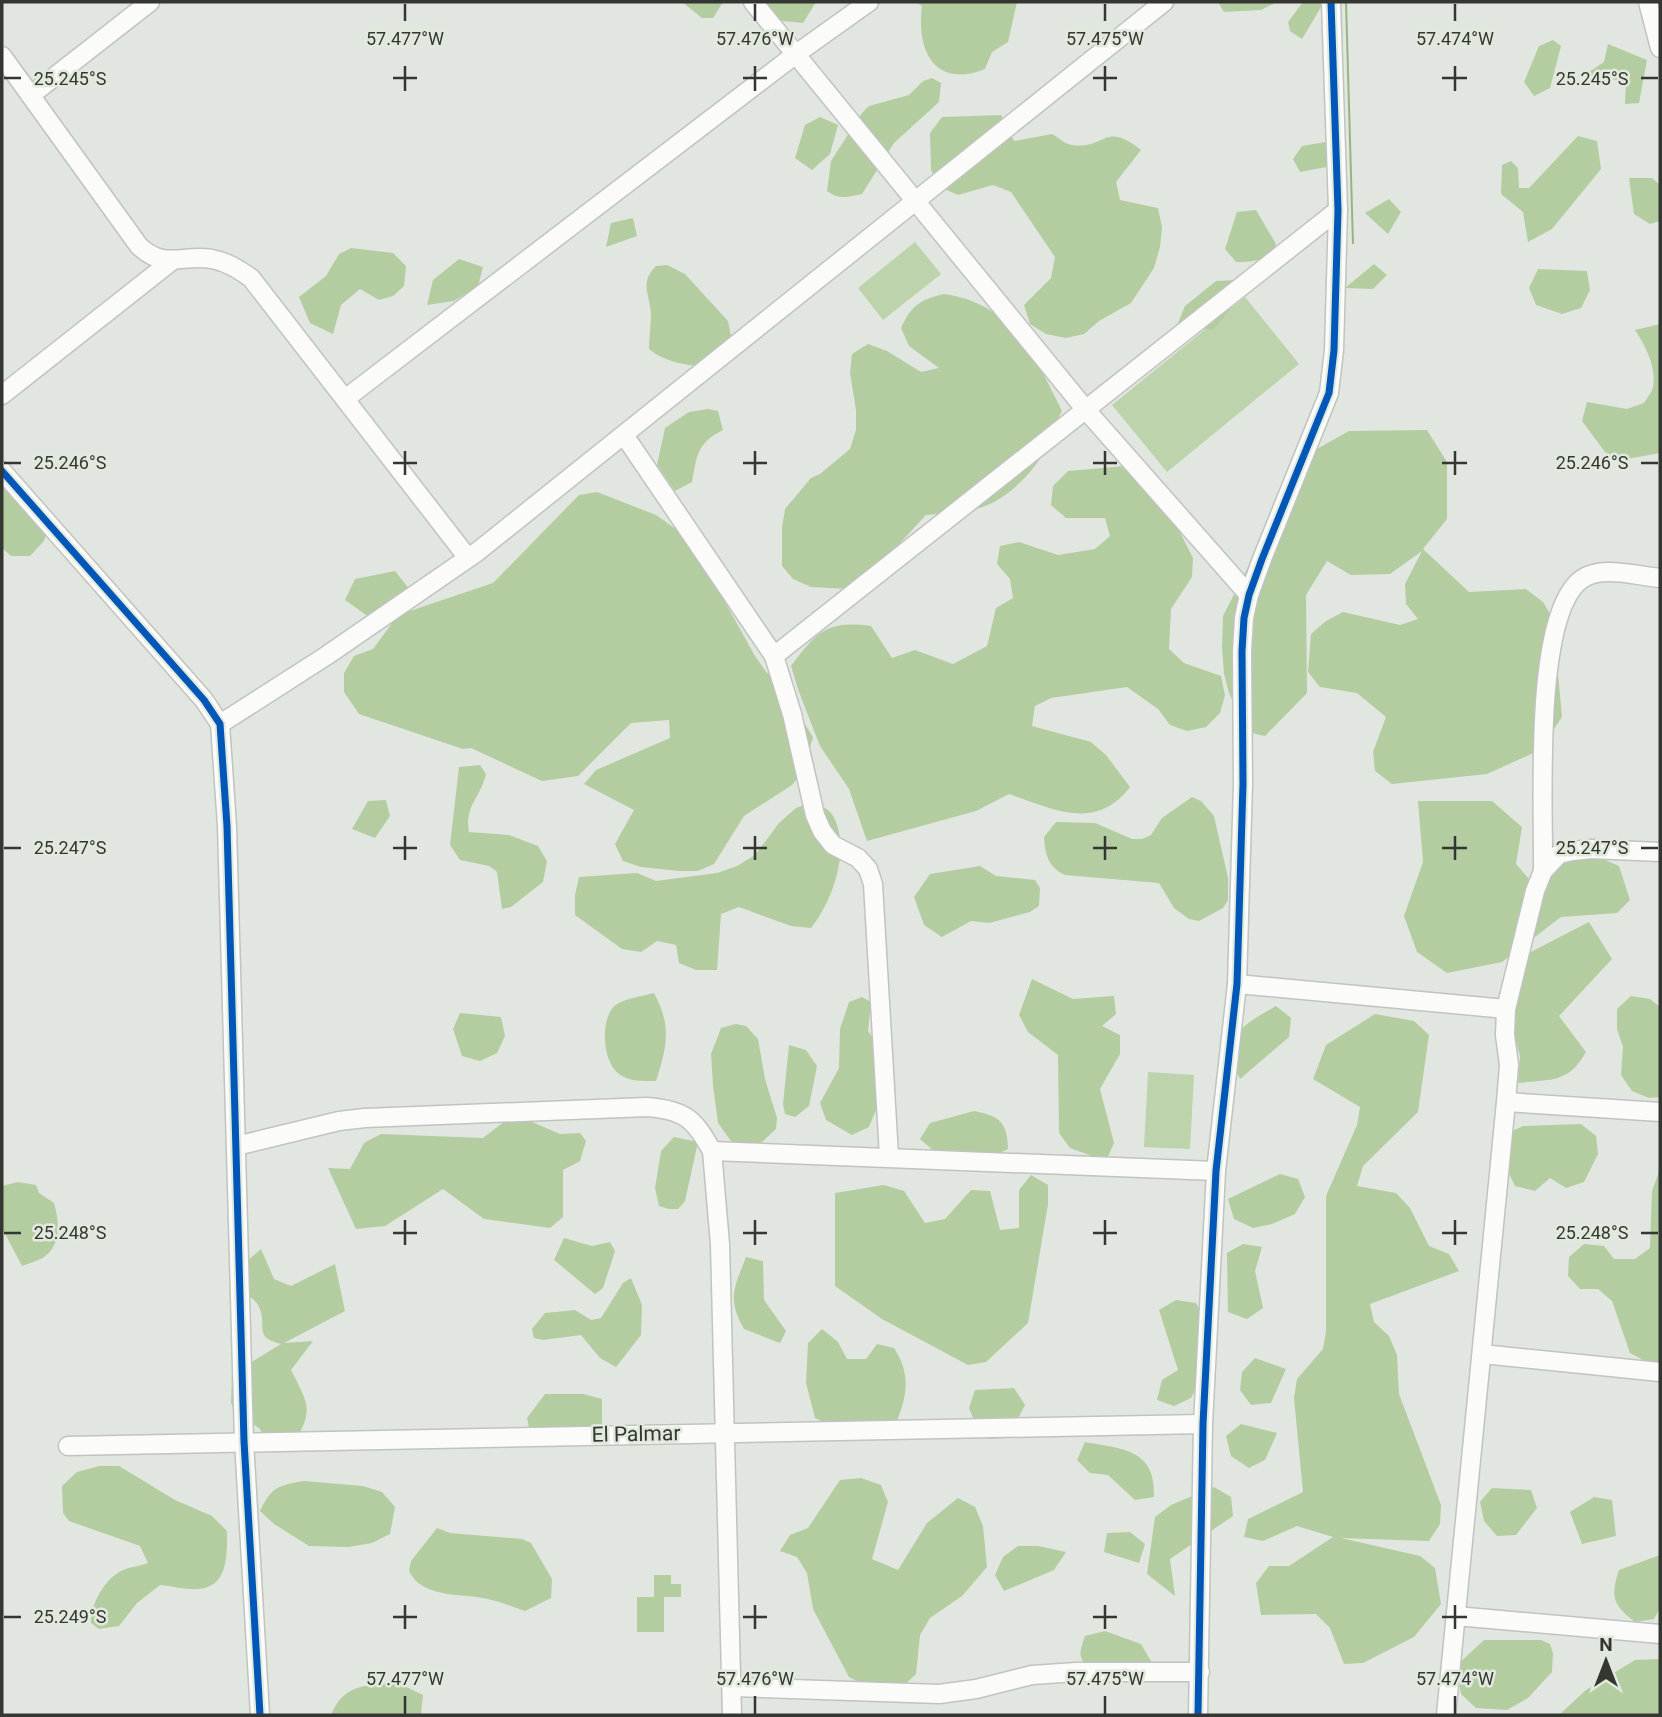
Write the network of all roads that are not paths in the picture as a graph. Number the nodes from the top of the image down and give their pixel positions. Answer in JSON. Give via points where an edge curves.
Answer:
{"nodes":[{"id":1,"x":149,"y":2,"type":"edge"},
{"id":2,"x":753,"y":2,"type":"edge"},
{"id":3,"x":869,"y":2,"type":"edge"},
{"id":4,"x":1164,"y":2,"type":"edge"},
{"id":5,"x":1331,"y":2,"type":"edge"},
{"id":6,"x":1648,"y":2,"type":"edge"},
{"id":7,"x":1660,"y":48,"type":"edge"},
{"id":8,"x":796,"y":54,"type":"junction"},
{"id":9,"x":2,"y":56,"type":"edge"},
{"id":10,"x":32,"y":95,"type":"junction"},
{"id":11,"x":916,"y":201,"type":"junction"},
{"id":12,"x":1338,"y":210,"type":"junction"},
{"id":13,"x":173,"y":260,"type":"junction"},
{"id":14,"x":2,"y":395,"type":"edge"},
{"id":15,"x":345,"y":399,"type":"junction"},
{"id":16,"x":1086,"y":411,"type":"junction"},
{"id":17,"x":624,"y":435,"type":"junction"},
{"id":18,"x":2,"y":471,"type":"edge"},
{"id":19,"x":468,"y":558,"type":"junction"},
{"id":20,"x":1660,"y":578,"type":"edge"},
{"id":21,"x":1249,"y":595,"type":"junction"},
{"id":22,"x":774,"y":656,"type":"junction"},
{"id":23,"x":220,"y":727,"type":"junction"},
{"id":24,"x":1660,"y":852,"type":"edge"},
{"id":25,"x":1543,"y":871,"type":"junction"},
{"id":26,"x":1237,"y":984,"type":"junction"},
{"id":27,"x":1506,"y":1009,"type":"junction"},
{"id":28,"x":1506,"y":1102,"type":"junction"},
{"id":29,"x":1660,"y":1112,"type":"edge"},
{"id":30,"x":236,"y":1146,"type":"junction"},
{"id":31,"x":712,"y":1151,"type":"junction"},
{"id":32,"x":889,"y":1156,"type":"junction"},
{"id":33,"x":1216,"y":1171,"type":"junction"},
{"id":34,"x":1482,"y":1354,"type":"junction"},
{"id":35,"x":1660,"y":1372,"type":"edge"},
{"id":36,"x":1203,"y":1424,"type":"junction"},
{"id":37,"x":724,"y":1433,"type":"junction"},
{"id":38,"x":244,"y":1441,"type":"junction"},
{"id":39,"x":68,"y":1446,"type":"dead end"},
{"id":40,"x":1456,"y":1616,"type":"junction"},
{"id":41,"x":1660,"y":1634,"type":"edge"},
{"id":42,"x":1200,"y":1672,"type":"junction"},
{"id":43,"x":732,"y":1687,"type":"junction"},
{"id":44,"x":260,"y":1715,"type":"edge"},
{"id":45,"x":732,"y":1715,"type":"edge"},
{"id":46,"x":1198,"y":1715,"type":"edge"},
{"id":47,"x":1446,"y":1715,"type":"edge"}],
"edges":[{"from":1,"to":10,"type":"street"},
{"from":2,"to":8,"type":"street"},
{"from":3,"to":8,"type":"street"},
{"from":4,"to":11,"type":"street"},
{"from":5,"to":12,"type":"street"},
{"from":6,"to":7,"type":"street"},
{"from":8,"to":11,"type":"street"},
{"from":8,"to":15,"type":"street"},
{"from":9,"to":10,"type":"street"},
{"from":10,"to":13,"type":"street","via":[[139,246],[156,259]]},
{"from":11,"to":16,"type":"street"},
{"from":11,"to":17,"type":"street"},
{"from":12,"to":16,"type":"street"},
{"from":12,"to":21,"type":"street","via":[[1329,393]]},
{"from":13,"to":14,"type":"street"},
{"from":13,"to":15,"type":"street","via":[[223,262],[251,278]]},
{"from":15,"to":19,"type":"street"},
{"from":16,"to":21,"type":"street"},
{"from":16,"to":22,"type":"street"},
{"from":17,"to":19,"type":"street"},
{"from":17,"to":22,"type":"street"},
{"from":18,"to":23,"type":"street","via":[[204,700]]},
{"from":19,"to":23,"type":"street"},
{"from":20,"to":25,"type":"street","via":[[1597,572],[1580,580],[1556,622],[1545,693]]},
{"from":21,"to":26,"type":"street","via":[[1242,650]]},
{"from":22,"to":32,"type":"street","via":[[815,815],[833,845],[868,869],[873,884]]},
{"from":23,"to":30,"type":"street"},
{"from":24,"to":25,"type":"street","via":[[1573,850],[1559,854]]},
{"from":25,"to":27,"type":"street"},
{"from":26,"to":27,"type":"street"},
{"from":26,"to":33,"type":"street"},
{"from":27,"to":28,"type":"street"},
{"from":28,"to":29,"type":"street"},
{"from":28,"to":34,"type":"street"},
{"from":30,"to":31,"type":"street","via":[[365,1118],[646,1107],[672,1109],[688,1117]]},
{"from":30,"to":38,"type":"street"},
{"from":31,"to":32,"type":"street"},
{"from":31,"to":37,"type":"street","via":[[720,1244]]},
{"from":32,"to":33,"type":"street"},
{"from":33,"to":36,"type":"street"},
{"from":34,"to":35,"type":"street"},
{"from":34,"to":40,"type":"street"},
{"from":36,"to":37,"type":"street","name":"El Palmar"},
{"from":36,"to":42,"type":"street"},
{"from":37,"to":38,"type":"street","name":"El Palmar"},
{"from":37,"to":43,"type":"street"},
{"from":38,"to":39,"type":"street","name":"El Palmar"},
{"from":38,"to":44,"type":"street"},
{"from":40,"to":41,"type":"street"},
{"from":40,"to":47,"type":"street"},
{"from":42,"to":43,"type":"street","via":[[1032,1675],[939,1694]]},
{"from":42,"to":46,"type":"street"},
{"from":43,"to":45,"type":"street"}]}
